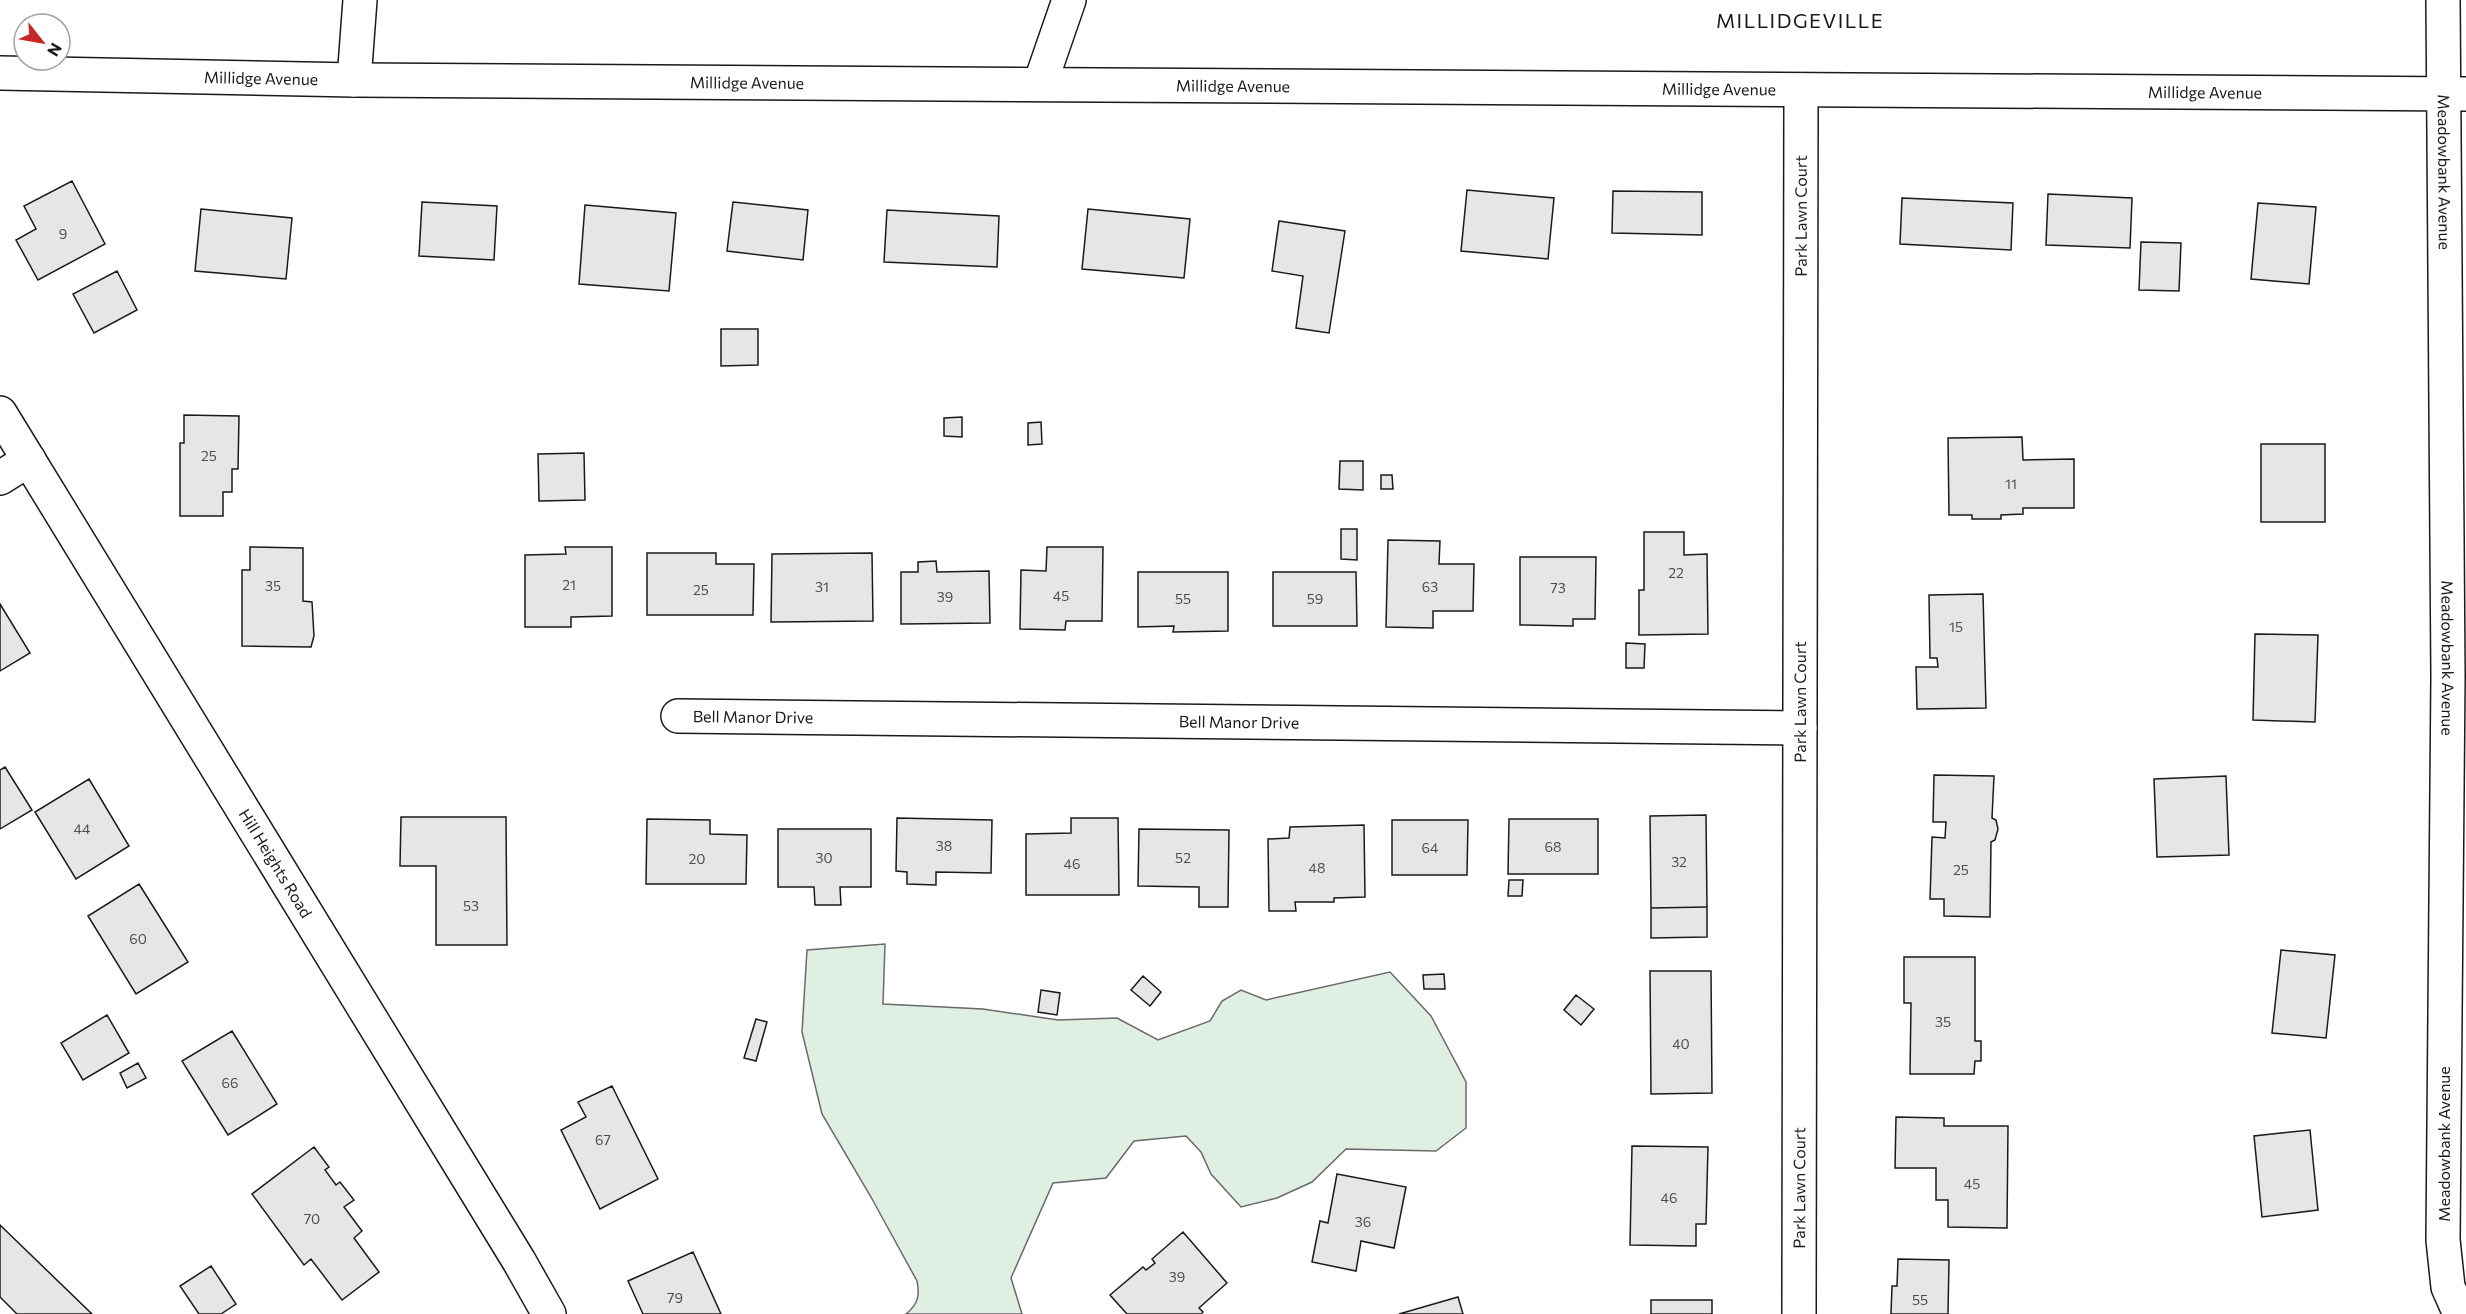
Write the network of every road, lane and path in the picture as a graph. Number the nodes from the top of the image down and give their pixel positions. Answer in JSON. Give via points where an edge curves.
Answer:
{"nodes":[{"id":1,"x":360,"y":0,"type":"edge"},
{"id":2,"x":1069,"y":0,"type":"edge"},
{"id":3,"x":2443,"y":0,"type":"edge"},
{"id":4,"x":0,"y":73,"type":"edge"},
{"id":5,"x":354,"y":80,"type":"junction"},
{"id":6,"x":1040,"y":84,"type":"junction"},
{"id":7,"x":1801,"y":90,"type":"junction"},
{"id":8,"x":2455,"y":94,"type":"edge"},
{"id":9,"x":0,"y":413,"type":"edge"},
{"id":10,"x":29,"y":460,"type":"junction"},
{"id":11,"x":0,"y":478,"type":"edge"},
{"id":12,"x":678,"y":716,"type":"dead end"},
{"id":13,"x":1800,"y":728,"type":"junction"},
{"id":14,"x":543,"y":1312,"type":"edge"},
{"id":15,"x":1799,"y":1314,"type":"edge"},
{"id":16,"x":2460,"y":1314,"type":"edge"}],
"edges":[{"from":1,"to":5,"type":"street"},
{"from":2,"to":6,"type":"street"},
{"from":3,"to":8,"type":"street","name":"Meadowbank Avenue"},
{"from":4,"to":5,"type":"street","name":"Millidge Avenue"},
{"from":5,"to":6,"type":"street","name":"Millidge Avenue"},
{"from":6,"to":7,"type":"street","name":"Millidge Avenue"},
{"from":7,"to":8,"type":"street","name":"Millidge Avenue"},
{"from":7,"to":13,"type":"street","name":"Park Lawn Court"},
{"from":8,"to":16,"type":"street","name":"Meadowbank Avenue","via":[[2443,1240],[2448,1287]]},
{"from":9,"to":10,"type":"street","name":"Hill Heights Road"},
{"from":10,"to":11,"type":"street"},
{"from":10,"to":14,"type":"street","name":"Hill Heights Road","via":[[519,1261]]},
{"from":12,"to":13,"type":"street","name":"Bell Manor Drive"},
{"from":13,"to":15,"type":"street","name":"Park Lawn Court"}]}
